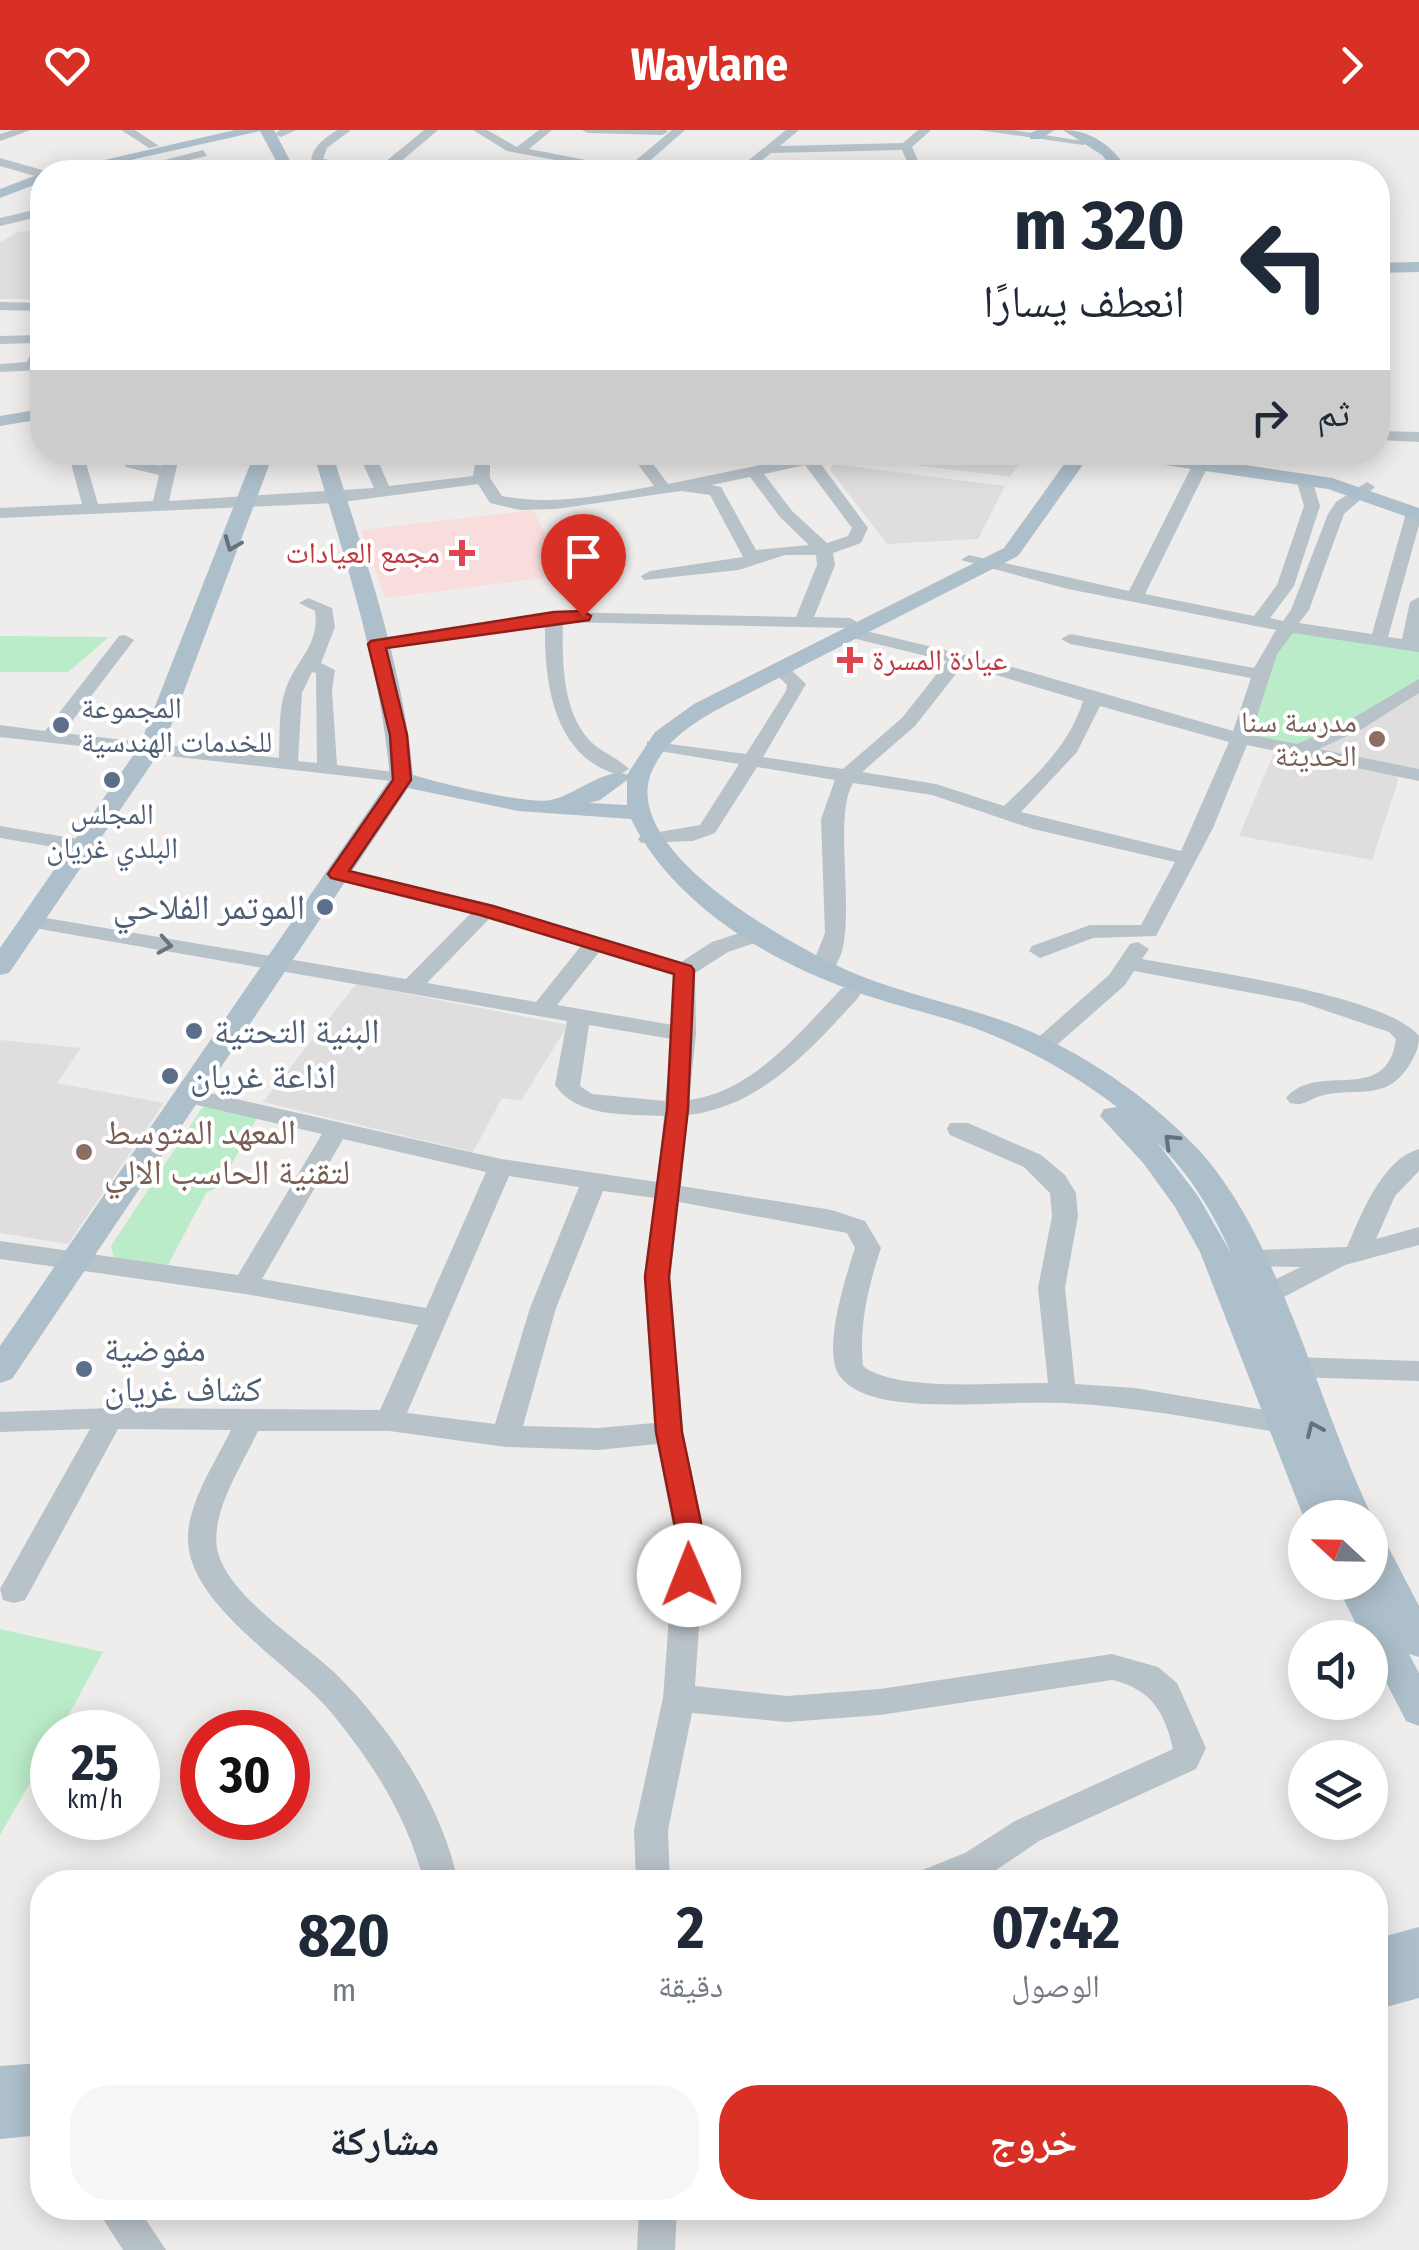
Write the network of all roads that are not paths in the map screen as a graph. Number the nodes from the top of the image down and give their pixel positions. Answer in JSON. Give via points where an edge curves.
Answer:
{"nodes":[{"id":1,"x":25,"y":130,"type":"edge"},
{"id":2,"x":128,"y":130,"type":"edge"},
{"id":3,"x":235,"y":130,"type":"edge"},
{"id":4,"x":254,"y":130,"type":"edge"},
{"id":5,"x":346,"y":130,"type":"edge"},
{"id":6,"x":432,"y":130,"type":"edge"},
{"id":7,"x":479,"y":130,"type":"edge"},
{"id":8,"x":536,"y":130,"type":"edge"},
{"id":9,"x":546,"y":130,"type":"edge"},
{"id":10,"x":588,"y":130,"type":"edge"},
{"id":11,"x":680,"y":130,"type":"edge"},
{"id":12,"x":793,"y":130,"type":"edge"},
{"id":13,"x":926,"y":130,"type":"edge"},
{"id":14,"x":986,"y":130,"type":"edge"},
{"id":15,"x":280,"y":131,"type":"edge"},
{"id":16,"x":663,"y":131,"type":"edge"},
{"id":17,"x":1042,"y":133,"type":"edge"},
{"id":18,"x":0,"y":138,"type":"edge"},
{"id":19,"x":1076,"y":138,"type":"edge"},
{"id":20,"x":976,"y":143,"type":"dead end"},
{"id":21,"x":153,"y":146,"type":"junction"},
{"id":22,"x":906,"y":146,"type":"junction"},
{"id":23,"x":200,"y":147,"type":"junction"},
{"id":24,"x":514,"y":150,"type":"junction"},
{"id":25,"x":770,"y":150,"type":"junction"},
{"id":26,"x":965,"y":156,"type":"dead end"},
{"id":27,"x":98,"y":160,"type":"edge"},
{"id":28,"x":127,"y":160,"type":"edge"},
{"id":29,"x":165,"y":160,"type":"edge"},
{"id":30,"x":200,"y":160,"type":"edge"},
{"id":31,"x":286,"y":160,"type":"edge"},
{"id":32,"x":294,"y":160,"type":"edge"},
{"id":33,"x":319,"y":160,"type":"edge"},
{"id":34,"x":397,"y":160,"type":"edge"},
{"id":35,"x":522,"y":160,"type":"edge"},
{"id":36,"x":576,"y":160,"type":"edge"},
{"id":37,"x":628,"y":160,"type":"edge"},
{"id":38,"x":631,"y":160,"type":"edge"},
{"id":39,"x":761,"y":160,"type":"edge"},
{"id":40,"x":912,"y":160,"type":"edge"},
{"id":41,"x":962,"y":160,"type":"edge"},
{"id":42,"x":997,"y":160,"type":"edge"},
{"id":43,"x":1027,"y":160,"type":"edge"},
{"id":44,"x":1060,"y":160,"type":"edge"},
{"id":45,"x":1102,"y":160,"type":"edge"},
{"id":46,"x":1116,"y":160,"type":"edge"},
{"id":47,"x":0,"y":162,"type":"edge"},
{"id":48,"x":30,"y":171,"type":"edge"},
{"id":49,"x":30,"y":179,"type":"edge"},
{"id":50,"x":0,"y":191,"type":"edge"},
{"id":51,"x":30,"y":215,"type":"edge"},
{"id":52,"x":0,"y":222,"type":"edge"},
{"id":53,"x":1419,"y":264,"type":"edge"},
{"id":54,"x":1390,"y":265,"type":"edge"},
{"id":55,"x":0,"y":306,"type":"edge"},
{"id":56,"x":30,"y":306,"type":"edge"},
{"id":57,"x":0,"y":340,"type":"edge"},
{"id":58,"x":30,"y":341,"type":"edge"},
{"id":59,"x":30,"y":366,"type":"edge"},
{"id":60,"x":0,"y":368,"type":"edge"},
{"id":61,"x":30,"y":419,"type":"edge"},
{"id":62,"x":0,"y":423,"type":"edge"},
{"id":63,"x":1390,"y":436,"type":"edge"},
{"id":64,"x":1419,"y":437,"type":"edge"},
{"id":65,"x":80,"y":465,"type":"edge"},
{"id":66,"x":136,"y":465,"type":"edge"},
{"id":67,"x":169,"y":465,"type":"edge"},
{"id":68,"x":261,"y":465,"type":"edge"},
{"id":69,"x":325,"y":465,"type":"edge"},
{"id":70,"x":372,"y":465,"type":"edge"},
{"id":71,"x":482,"y":465,"type":"edge"},
{"id":72,"x":648,"y":465,"type":"edge"},
{"id":73,"x":777,"y":465,"type":"edge"},
{"id":74,"x":813,"y":465,"type":"edge"},
{"id":75,"x":1053,"y":465,"type":"edge"},
{"id":76,"x":1074,"y":465,"type":"edge"},
{"id":77,"x":1201,"y":465,"type":"edge"},
{"id":78,"x":1236,"y":465,"type":"edge"},
{"id":79,"x":1240,"y":465,"type":"edge"},
{"id":80,"x":168,"y":472,"type":"junction"},
{"id":81,"x":754,"y":472,"type":"junction"},
{"id":82,"x":482,"y":478,"type":"junction"},
{"id":83,"x":1304,"y":480,"type":"junction"},
{"id":84,"x":668,"y":488,"type":"junction"},
{"id":85,"x":1364,"y":489,"type":"junction"},
{"id":86,"x":384,"y":493,"type":"junction"},
{"id":87,"x":334,"y":498,"type":"junction"},
{"id":88,"x":248,"y":502,"type":"junction"},
{"id":89,"x":160,"y":504,"type":"junction"},
{"id":90,"x":91,"y":507,"type":"junction"},
{"id":91,"x":1417,"y":512,"type":"edge"},
{"id":92,"x":0,"y":513,"type":"edge"},
{"id":93,"x":824,"y":550,"type":"junction"},
{"id":94,"x":754,"y":560,"type":"junction"},
{"id":95,"x":974,"y":566,"type":"junction"},
{"id":96,"x":650,"y":576,"type":"dead end"},
{"id":97,"x":1135,"y":597,"type":"junction"},
{"id":98,"x":1419,"y":602,"type":"edge"},
{"id":99,"x":308,"y":603,"type":"dead end"},
{"id":100,"x":554,"y":617,"type":"junction"},
{"id":101,"x":1259,"y":618,"type":"junction"},
{"id":102,"x":803,"y":621,"type":"junction"},
{"id":103,"x":1290,"y":624,"type":"junction"},
{"id":104,"x":852,"y":628,"type":"junction"},
{"id":105,"x":1381,"y":634,"type":"junction"},
{"id":106,"x":1070,"y":639,"type":"dead end"},
{"id":107,"x":125,"y":640,"type":"dead end"},
{"id":108,"x":1416,"y":642,"type":"edge"},
{"id":109,"x":376,"y":644,"type":"junction"},
{"id":110,"x":958,"y":658,"type":"junction"},
{"id":111,"x":312,"y":666,"type":"junction"},
{"id":112,"x":780,"y":669,"type":"junction"},
{"id":113,"x":1263,"y":675,"type":"junction"},
{"id":114,"x":1419,"y":684,"type":"edge"},
{"id":115,"x":1093,"y":698,"type":"junction"},
{"id":116,"x":0,"y":731,"type":"edge"},
{"id":117,"x":51,"y":736,"type":"junction"},
{"id":118,"x":1240,"y":739,"type":"junction"},
{"id":119,"x":0,"y":740,"type":"edge"},
{"id":120,"x":654,"y":746,"type":"junction"},
{"id":121,"x":148,"y":752,"type":"junction"},
{"id":122,"x":1296,"y":752,"type":"junction"},
{"id":123,"x":752,"y":759,"type":"junction"},
{"id":124,"x":288,"y":765,"type":"junction"},
{"id":125,"x":327,"y":770,"type":"junction"},
{"id":126,"x":848,"y":774,"type":"junction"},
{"id":127,"x":1419,"y":775,"type":"edge"},
{"id":128,"x":402,"y":780,"type":"junction"},
{"id":129,"x":449,"y":791,"type":"junction"},
{"id":130,"x":623,"y":795,"type":"junction"},
{"id":131,"x":552,"y":806,"type":"junction"},
{"id":132,"x":384,"y":808,"type":"junction"},
{"id":133,"x":1008,"y":814,"type":"junction"},
{"id":134,"x":0,"y":832,"type":"edge"},
{"id":135,"x":638,"y":840,"type":"junction"},
{"id":136,"x":84,"y":846,"type":"junction"},
{"id":137,"x":1185,"y":858,"type":"junction"},
{"id":138,"x":337,"y":874,"type":"junction"},
{"id":139,"x":486,"y":910,"type":"junction"},
{"id":140,"x":34,"y":922,"type":"junction"},
{"id":141,"x":1148,"y":931,"type":"junction"},
{"id":142,"x":752,"y":936,"type":"junction"},
{"id":143,"x":594,"y":944,"type":"junction"},
{"id":144,"x":1040,"y":951,"type":"dead end"},
{"id":145,"x":275,"y":964,"type":"junction"},
{"id":146,"x":1130,"y":964,"type":"junction"},
{"id":147,"x":0,"y":966,"type":"edge"},
{"id":148,"x":822,"y":968,"type":"junction"},
{"id":149,"x":684,"y":970,"type":"junction"},
{"id":150,"x":409,"y":989,"type":"junction"},
{"id":151,"x":850,"y":994,"type":"junction"},
{"id":152,"x":540,"y":1010,"type":"junction"},
{"id":153,"x":579,"y":1017,"type":"junction"},
{"id":154,"x":684,"y":1034,"type":"junction"},
{"id":155,"x":1041,"y":1047,"type":"junction"},
{"id":156,"x":188,"y":1096,"type":"junction"},
{"id":157,"x":1298,"y":1098,"type":"dead end"},
{"id":158,"x":678,"y":1109,"type":"junction"},
{"id":159,"x":337,"y":1129,"type":"junction"},
{"id":160,"x":959,"y":1129,"type":"dead end"},
{"id":161,"x":1419,"y":1157,"type":"edge"},
{"id":162,"x":501,"y":1167,"type":"junction"},
{"id":163,"x":594,"y":1181,"type":"junction"},
{"id":164,"x":668,"y":1192,"type":"junction"},
{"id":165,"x":1419,"y":1236,"type":"edge"},
{"id":166,"x":0,"y":1250,"type":"edge"},
{"id":167,"x":1218,"y":1256,"type":"junction"},
{"id":168,"x":1348,"y":1256,"type":"junction"},
{"id":169,"x":1248,"y":1257,"type":"junction"},
{"id":170,"x":77,"y":1262,"type":"junction"},
{"id":171,"x":245,"y":1286,"type":"junction"},
{"id":172,"x":1267,"y":1297,"type":"junction"},
{"id":173,"x":1238,"y":1308,"type":"junction"},
{"id":174,"x":432,"y":1318,"type":"junction"},
{"id":175,"x":1293,"y":1367,"type":"junction"},
{"id":176,"x":0,"y":1372,"type":"edge"},
{"id":177,"x":1419,"y":1372,"type":"edge"},
{"id":178,"x":1063,"y":1393,"type":"junction"},
{"id":179,"x":110,"y":1418,"type":"junction"},
{"id":180,"x":249,"y":1420,"type":"junction"},
{"id":181,"x":389,"y":1420,"type":"junction"},
{"id":182,"x":0,"y":1422,"type":"edge"},
{"id":183,"x":1282,"y":1424,"type":"junction"},
{"id":184,"x":669,"y":1432,"type":"junction"},
{"id":185,"x":506,"y":1436,"type":"junction"},
{"id":186,"x":1314,"y":1500,"type":"edge"},
{"id":187,"x":1347,"y":1500,"type":"edge"},
{"id":188,"x":1388,"y":1582,"type":"edge"},
{"id":189,"x":14,"y":1591,"type":"dead end"},
{"id":190,"x":1362,"y":1600,"type":"edge"},
{"id":191,"x":1419,"y":1642,"type":"edge"},
{"id":192,"x":679,"y":1698,"type":"junction"},
{"id":193,"x":1419,"y":1710,"type":"edge"},
{"id":194,"x":439,"y":1870,"type":"edge"},
{"id":195,"x":652,"y":1870,"type":"edge"},
{"id":196,"x":962,"y":1870,"type":"edge"},
{"id":197,"x":1419,"y":1946,"type":"edge"},
{"id":198,"x":1388,"y":1954,"type":"edge"},
{"id":199,"x":1419,"y":1978,"type":"edge"},
{"id":200,"x":1388,"y":1986,"type":"edge"},
{"id":201,"x":30,"y":2085,"type":"edge"},
{"id":202,"x":0,"y":2087,"type":"edge"},
{"id":203,"x":30,"y":2115,"type":"edge"},
{"id":204,"x":0,"y":2117,"type":"edge"},
{"id":205,"x":124,"y":2220,"type":"edge"},
{"id":206,"x":657,"y":2220,"type":"edge"},
{"id":207,"x":148,"y":2250,"type":"edge"},
{"id":208,"x":656,"y":2250,"type":"edge"}],
"edges":[{"from":1,"to":18,"type":"street"},
{"from":2,"to":21,"type":"street"},
{"from":3,"to":21,"type":"main road"},
{"from":4,"to":23,"type":"main road"},
{"from":5,"to":33,"type":"street","via":[[322,146]]},
{"from":6,"to":34,"type":"street"},
{"from":7,"to":24,"type":"street"},
{"from":8,"to":24,"type":"street"},
{"from":9,"to":24,"type":"street"},
{"from":10,"to":16,"type":"street"},
{"from":11,"to":38,"type":"street"},
{"from":12,"to":25,"type":"street"},
{"from":13,"to":22,"type":"street"},
{"from":14,"to":17,"type":"street"},
{"from":14,"to":20,"type":"street"},
{"from":15,"to":31,"type":"main road"},
{"from":15,"to":32,"type":"main road"},
{"from":16,"to":37,"type":"street"},
{"from":17,"to":19,"type":"main road"},
{"from":17,"to":42,"type":"street"},
{"from":17,"to":43,"type":"street"},
{"from":19,"to":44,"type":"street"},
{"from":19,"to":45,"type":"main road"},
{"from":19,"to":46,"type":"main road","via":[[1095,142]]},
{"from":21,"to":27,"type":"main road"},
{"from":22,"to":25,"type":"street"},
{"from":22,"to":40,"type":"street"},
{"from":23,"to":28,"type":"main road"},
{"from":23,"to":29,"type":"street"},
{"from":23,"to":30,"type":"street"},
{"from":24,"to":35,"type":"street"},
{"from":24,"to":36,"type":"street"},
{"from":25,"to":39,"type":"street"},
{"from":26,"to":41,"type":"street"},
{"from":47,"to":48,"type":"street"},
{"from":49,"to":50,"type":"main road"},
{"from":51,"to":52,"type":"street"},
{"from":53,"to":54,"type":"main road"},
{"from":55,"to":56,"type":"street"},
{"from":57,"to":58,"type":"street"},
{"from":59,"to":60,"type":"street"},
{"from":61,"to":62,"type":"main road"},
{"from":63,"to":64,"type":"street"},
{"from":65,"to":90,"type":"street"},
{"from":66,"to":80,"type":"street"},
{"from":67,"to":80,"type":"street"},
{"from":68,"to":88,"type":"main road"},
{"from":69,"to":87,"type":"main road"},
{"from":70,"to":86,"type":"street"},
{"from":71,"to":82,"type":"street"},
{"from":72,"to":84,"type":"street"},
{"from":73,"to":81,"type":"street"},
{"from":74,"to":93,"type":"street","via":[[860,528],[855,539]]},
{"from":75,"to":95,"type":"main road","via":[[1006,536]]},
{"from":76,"to":95,"type":"main road","via":[[1011,552]]},
{"from":77,"to":97,"type":"street"},
{"from":78,"to":83,"type":"main road"},
{"from":79,"to":85,"type":"main road"},
{"from":80,"to":89,"type":"street"},
{"from":81,"to":84,"type":"street"},
{"from":81,"to":93,"type":"street"},
{"from":82,"to":84,"type":"street","via":[[496,500],[508,505]]},
{"from":82,"to":86,"type":"street"},
{"from":83,"to":85,"type":"main road"},
{"from":83,"to":101,"type":"street","via":[[1312,506],[1285,586]]},
{"from":84,"to":94,"type":"street","via":[[715,490]]},
{"from":85,"to":91,"type":"main road"},
{"from":85,"to":103,"type":"street","via":[[1336,514]]},
{"from":86,"to":87,"type":"street"},
{"from":87,"to":88,"type":"street"},
{"from":87,"to":109,"type":"main road"},
{"from":88,"to":89,"type":"street"},
{"from":88,"to":121,"type":"main road","one_way":true},
{"from":89,"to":90,"type":"street"},
{"from":90,"to":92,"type":"street"},
{"from":91,"to":105,"type":"street"},
{"from":93,"to":94,"type":"street","via":[[785,550]]},
{"from":93,"to":102,"type":"street","via":[[826,565]]},
{"from":94,"to":96,"type":"street"},
{"from":95,"to":97,"type":"street"},
{"from":95,"to":104,"type":"main road"},
{"from":97,"to":101,"type":"street"},
{"from":98,"to":108,"type":"street"},
{"from":99,"to":111,"type":"street","via":[[324,608],[326,627]]},
{"from":100,"to":102,"type":"street"},
{"from":100,"to":109,"type":"street"},
{"from":100,"to":130,"type":"street","via":[[555,674],[574,735]]},
{"from":101,"to":103,"type":"street"},
{"from":102,"to":104,"type":"street"},
{"from":103,"to":105,"type":"street"},
{"from":103,"to":108,"type":"street"},
{"from":103,"to":113,"type":"street","via":[[1272,645]]},
{"from":104,"to":110,"type":"street"},
{"from":104,"to":112,"type":"main road"},
{"from":104,"to":130,"type":"main road","via":[[748,671],[664,718],[643,736]]},
{"from":105,"to":108,"type":"street"},
{"from":106,"to":113,"type":"street"},
{"from":107,"to":117,"type":"street"},
{"from":109,"to":128,"type":"main road"},
{"from":110,"to":115,"type":"street"},
{"from":110,"to":126,"type":"street","via":[[900,730]]},
{"from":111,"to":124,"type":"street","via":[[303,669],[293,693]]},
{"from":111,"to":125,"type":"street","via":[[326,670]]},
{"from":112,"to":120,"type":"main road","via":[[682,722]]},
{"from":112,"to":123,"type":"street","via":[[797,684]]},
{"from":113,"to":118,"type":"street"},
{"from":114,"to":122,"type":"street"},
{"from":115,"to":118,"type":"street"},
{"from":115,"to":133,"type":"street","via":[[1082,735],[1063,761]]},
{"from":116,"to":117,"type":"street"},
{"from":117,"to":121,"type":"street"},
{"from":118,"to":122,"type":"street"},
{"from":118,"to":137,"type":"street"},
{"from":119,"to":121,"type":"street"},
{"from":120,"to":123,"type":"street"},
{"from":120,"to":130,"type":"main road"},
{"from":121,"to":124,"type":"street"},
{"from":121,"to":136,"type":"main road"},
{"from":122,"to":127,"type":"street"},
{"from":123,"to":126,"type":"street"},
{"from":123,"to":135,"type":"street","via":[[708,829]]},
{"from":124,"to":125,"type":"street"},
{"from":125,"to":128,"type":"street"},
{"from":126,"to":133,"type":"street","via":[[936,790]]},
{"from":126,"to":148,"type":"street","via":[[833,814],[836,937]]},
{"from":128,"to":129,"type":"main road"},
{"from":128,"to":132,"type":"main road"},
{"from":129,"to":131,"type":"main road"},
{"from":129,"to":132,"type":"main road"},
{"from":130,"to":131,"type":"main road"},
{"from":130,"to":131,"type":"main road"},
{"from":130,"to":135,"type":"main road"},
{"from":131,"to":135,"type":"main road"},
{"from":132,"to":138,"type":"main road"},
{"from":133,"to":137,"type":"street"},
{"from":134,"to":136,"type":"street"},
{"from":135,"to":142,"type":"main road"},
{"from":136,"to":140,"type":"main road"},
{"from":137,"to":141,"type":"street"},
{"from":138,"to":139,"type":"street"},
{"from":138,"to":145,"type":"main road"},
{"from":139,"to":143,"type":"street"},
{"from":139,"to":150,"type":"street"},
{"from":140,"to":145,"type":"street","one_way":true},
{"from":140,"to":147,"type":"main road"},
{"from":141,"to":144,"type":"street","via":[[1090,932]]},
{"from":141,"to":146,"type":"street"},
{"from":142,"to":148,"type":"main road"},
{"from":142,"to":149,"type":"street"},
{"from":142,"to":151,"type":"main road"},
{"from":143,"to":149,"type":"street"},
{"from":143,"to":152,"type":"street"},
{"from":145,"to":150,"type":"street"},
{"from":145,"to":156,"type":"main road"},
{"from":146,"to":155,"type":"street"},
{"from":146,"to":157,"type":"street","via":[[1305,996],[1408,1036],[1409,1046],[1387,1081],[1373,1088],[1321,1087]]},
{"from":148,"to":155,"type":"main road"},
{"from":149,"to":154,"type":"street"},
{"from":150,"to":152,"type":"street"},
{"from":151,"to":158,"type":"street","via":[[755,1084]]},
{"from":151,"to":167,"type":"main road","via":[[982,1036],[1067,1081],[1139,1138],[1171,1174]]},
{"from":152,"to":153,"type":"street"},
{"from":153,"to":154,"type":"street"},
{"from":153,"to":158,"type":"street","via":[[567,1085],[572,1095],[586,1102]]},
{"from":154,"to":158,"type":"street"},
{"from":169,"to":155,"type":"main road","one_way":true,"via":[[1208,1180],[1181,1149],[1140,1111]]},
{"from":156,"to":159,"type":"street"},
{"from":156,"to":170,"type":"main road"},
{"from":158,"to":164,"type":"street"},
{"from":159,"to":162,"type":"street"},
{"from":159,"to":171,"type":"street"},
{"from":160,"to":178,"type":"street","via":[[1024,1158],[1063,1192],[1054,1294]]},
{"from":161,"to":168,"type":"street","via":[[1384,1192]]},
{"from":162,"to":163,"type":"street"},
{"from":162,"to":174,"type":"street"},
{"from":163,"to":164,"type":"street"},
{"from":163,"to":185,"type":"street","via":[[543,1308]]},
{"from":164,"to":178,"type":"street","via":[[856,1227],[868,1248],[846,1339],[850,1370],[867,1384],[900,1392]]},
{"from":164,"to":184,"type":"street","via":[[657,1277]]},
{"from":165,"to":168,"type":"street"},
{"from":166,"to":170,"type":"street"},
{"from":167,"to":169,"type":"street"},
{"from":167,"to":173,"type":"main road"},
{"from":168,"to":169,"type":"street"},
{"from":168,"to":172,"type":"street"},
{"from":169,"to":172,"type":"main road"},
{"from":170,"to":171,"type":"street"},
{"from":170,"to":176,"type":"main road"},
{"from":171,"to":174,"type":"street"},
{"from":172,"to":173,"type":"street"},
{"from":172,"to":175,"type":"main road"},
{"from":173,"to":183,"type":"main road"},
{"from":174,"to":181,"type":"street"},
{"from":175,"to":177,"type":"street"},
{"from":187,"to":175,"type":"main road","one_way":true},
{"from":178,"to":183,"type":"street","via":[[1135,1398]]},
{"from":179,"to":180,"type":"street"},
{"from":179,"to":182,"type":"street"},
{"from":179,"to":189,"type":"street"},
{"from":180,"to":181,"type":"street"},
{"from":180,"to":194,"type":"street","via":[[202,1534],[205,1558],[219,1582],[326,1686],[381,1754],[430,1835]]},
{"from":181,"to":185,"type":"street"},
{"from":183,"to":186,"type":"main road"},
{"from":184,"to":185,"type":"street","via":[[598,1439]]},
{"from":184,"to":192,"type":"street","via":[[690,1537]]},
{"from":188,"to":191,"type":"main road"},
{"from":190,"to":193,"type":"main road"},
{"from":192,"to":195,"type":"street","via":[[653,1815]]},
{"from":192,"to":196,"type":"street","via":[[787,1709],[880,1702],[1112,1666],[1144,1672],[1172,1696],[1190,1748],[1184,1759],[1027,1831]]},
{"from":197,"to":198,"type":"main road"},
{"from":199,"to":200,"type":"main road"},
{"from":201,"to":202,"type":"main road"},
{"from":203,"to":204,"type":"main road"},
{"from":205,"to":207,"type":"street"},
{"from":206,"to":208,"type":"street"}]}
